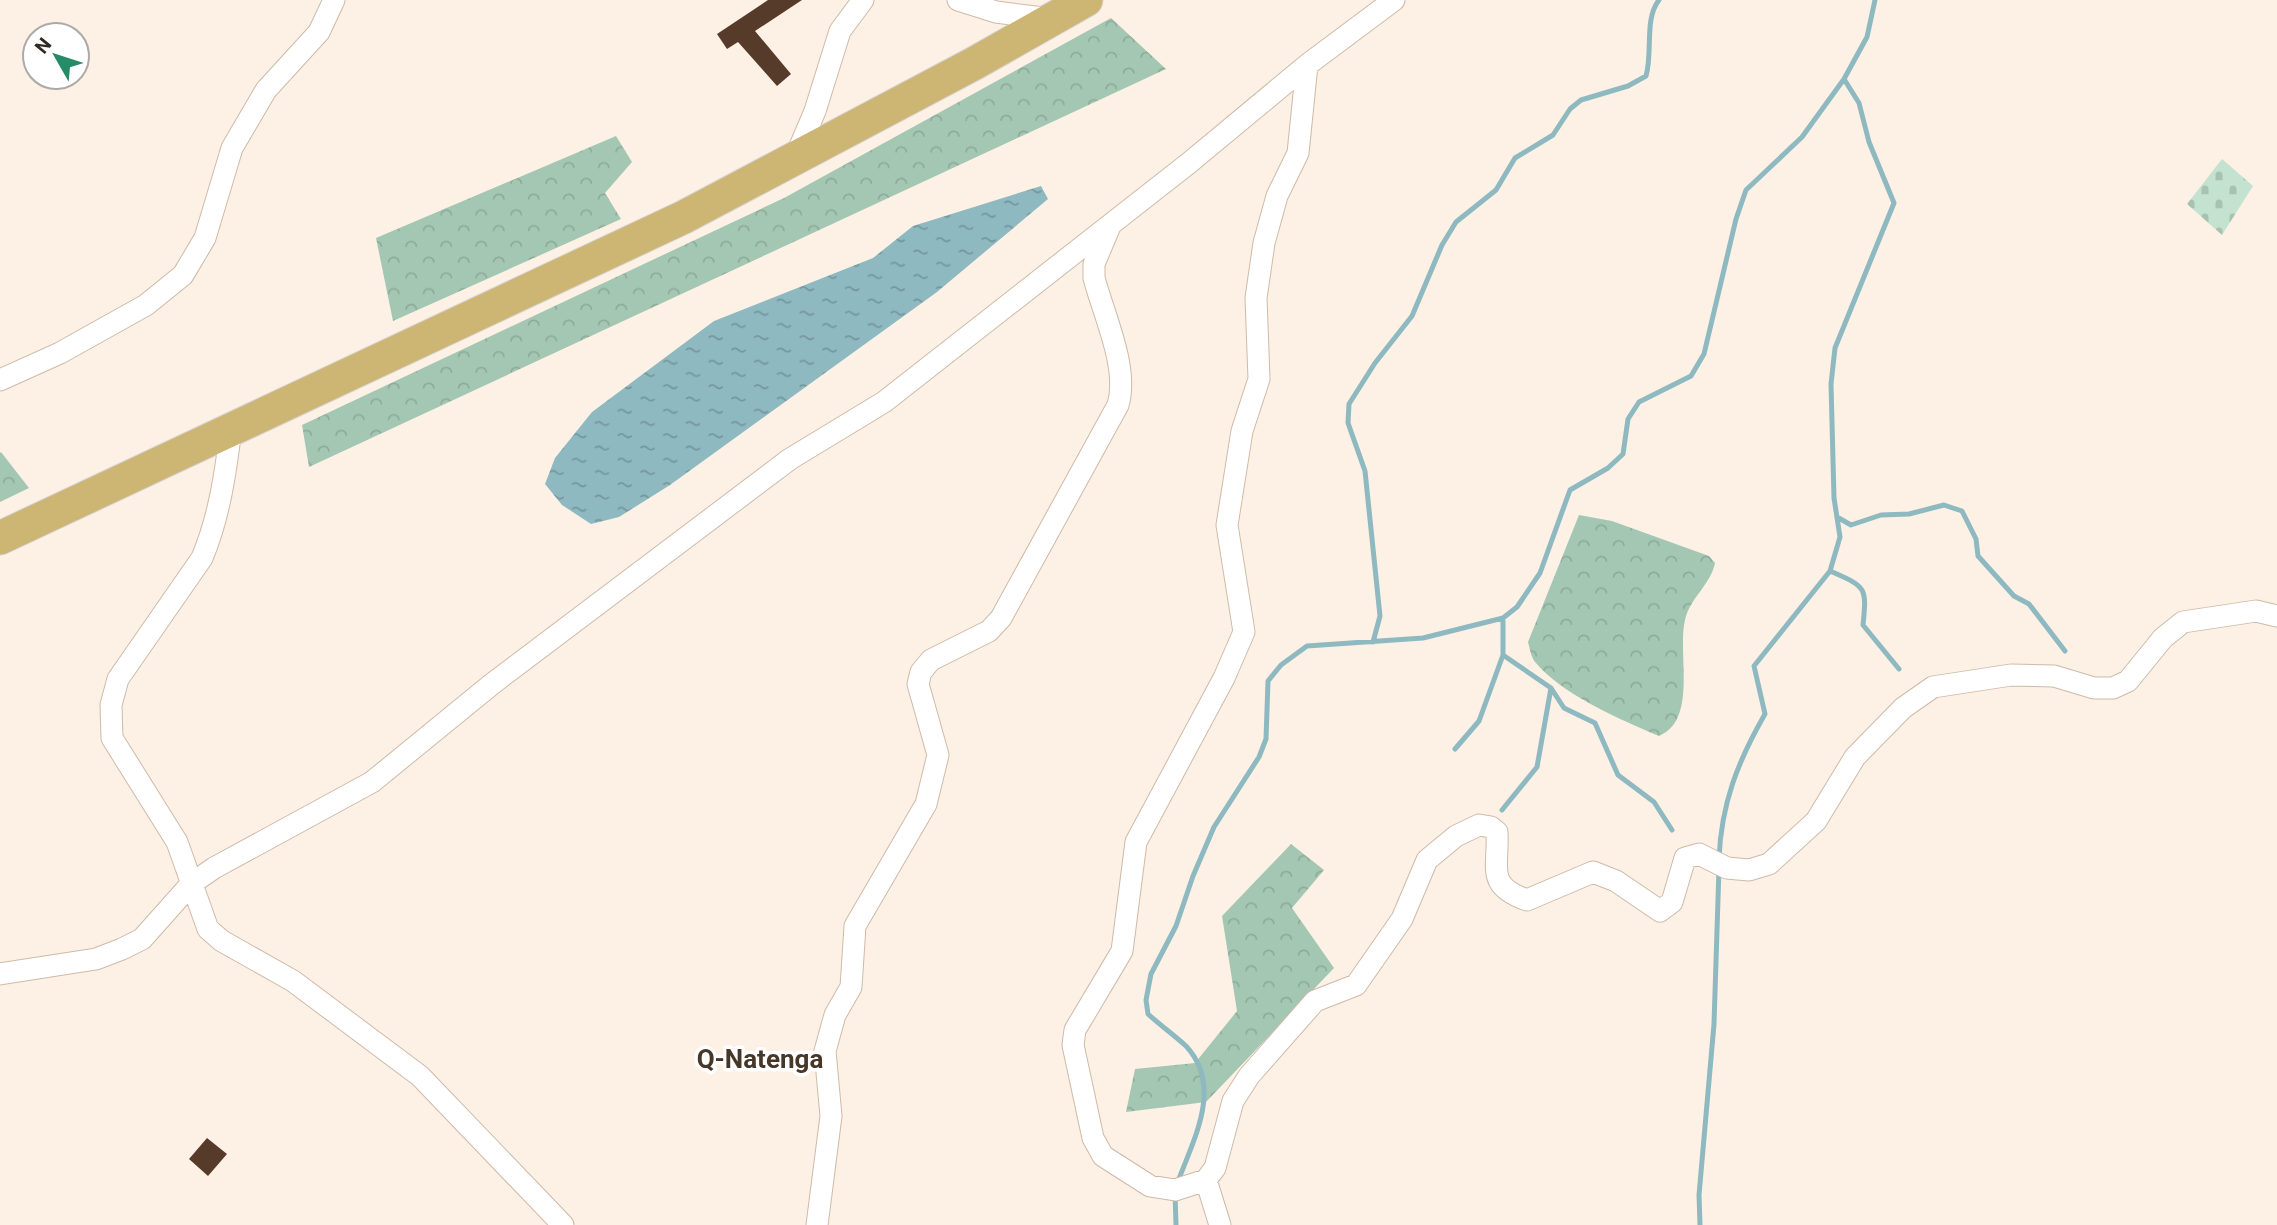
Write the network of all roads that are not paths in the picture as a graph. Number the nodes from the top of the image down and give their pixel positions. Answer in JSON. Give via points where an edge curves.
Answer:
{"nodes":[{"id":1,"x":334,"y":0,"type":"edge"},
{"id":2,"x":863,"y":0,"type":"edge"},
{"id":3,"x":958,"y":0,"type":"edge"},
{"id":4,"x":1086,"y":0,"type":"edge"},
{"id":5,"x":1394,"y":0,"type":"edge"},
{"id":6,"x":1054,"y":19,"type":"junction"},
{"id":7,"x":1307,"y":65,"type":"junction"},
{"id":8,"x":795,"y":158,"type":"junction"},
{"id":9,"x":1111,"y":224,"type":"junction"},
{"id":10,"x":0,"y":380,"type":"edge"},
{"id":11,"x":231,"y":428,"type":"junction"},
{"id":12,"x":0,"y":538,"type":"edge"},
{"id":13,"x":2277,"y":616,"type":"edge"},
{"id":14,"x":191,"y":884,"type":"junction"},
{"id":15,"x":0,"y":975,"type":"edge"},
{"id":16,"x":1206,"y":1180,"type":"junction"},
{"id":17,"x":563,"y":1225,"type":"edge"},
{"id":18,"x":817,"y":1225,"type":"edge"},
{"id":19,"x":1220,"y":1225,"type":"edge"}],
"edges":[{"from":1,"to":10,"type":"street","via":[[319,32],[266,90],[232,148],[205,238],[183,275],[135,311]]},
{"from":2,"to":8,"type":"street","via":[[840,31]]},
{"from":3,"to":6,"type":"street","via":[[996,12]]},
{"from":4,"to":6,"type":"main road"},
{"from":5,"to":7,"type":"street"},
{"from":6,"to":8,"type":"main road"},
{"from":7,"to":9,"type":"street"},
{"from":7,"to":16,"type":"street","via":[[1298,153],[1276,196],[1264,243],[1256,298],[1259,379],[1242,431],[1227,526],[1244,632],[1136,842],[1122,951],[1075,1030],[1073,1045],[1093,1138],[1102,1156],[1150,1186],[1175,1190]]},
{"from":8,"to":11,"type":"main road","via":[[684,217]]},
{"from":9,"to":14,"type":"street","via":[[884,402],[790,459],[503,675],[372,782]]},
{"from":9,"to":18,"type":"street","via":[[1094,264],[1094,278],[1122,370],[1123,391],[1000,618],[989,631],[931,660],[921,672],[918,684],[938,755],[926,804],[855,926],[851,987],[835,1015],[825,1051],[831,1116]]},
{"from":11,"to":12,"type":"main road"},
{"from":11,"to":14,"type":"street","via":[[221,489],[202,558],[118,679],[111,705],[111,738],[177,842]]},
{"from":13,"to":16,"type":"street","via":[[2256,611],[2183,622],[2163,638],[2129,681],[2113,688],[2094,688],[2054,676],[2011,675],[1933,687],[1903,708],[1854,757],[1816,821],[1769,864],[1749,870],[1719,866],[1699,854],[1685,858],[1672,902],[1660,911],[1616,881],[1593,873],[1527,900],[1507,891],[1497,879],[1497,832],[1479,825],[1456,836],[1427,860],[1402,919],[1356,985],[1315,1001],[1249,1076],[1233,1101],[1215,1168]]},
{"from":14,"to":15,"type":"street","via":[[142,939],[122,949],[96,959]]},
{"from":14,"to":17,"type":"street","via":[[208,929],[293,981],[420,1076]]},
{"from":16,"to":19,"type":"street"}]}
